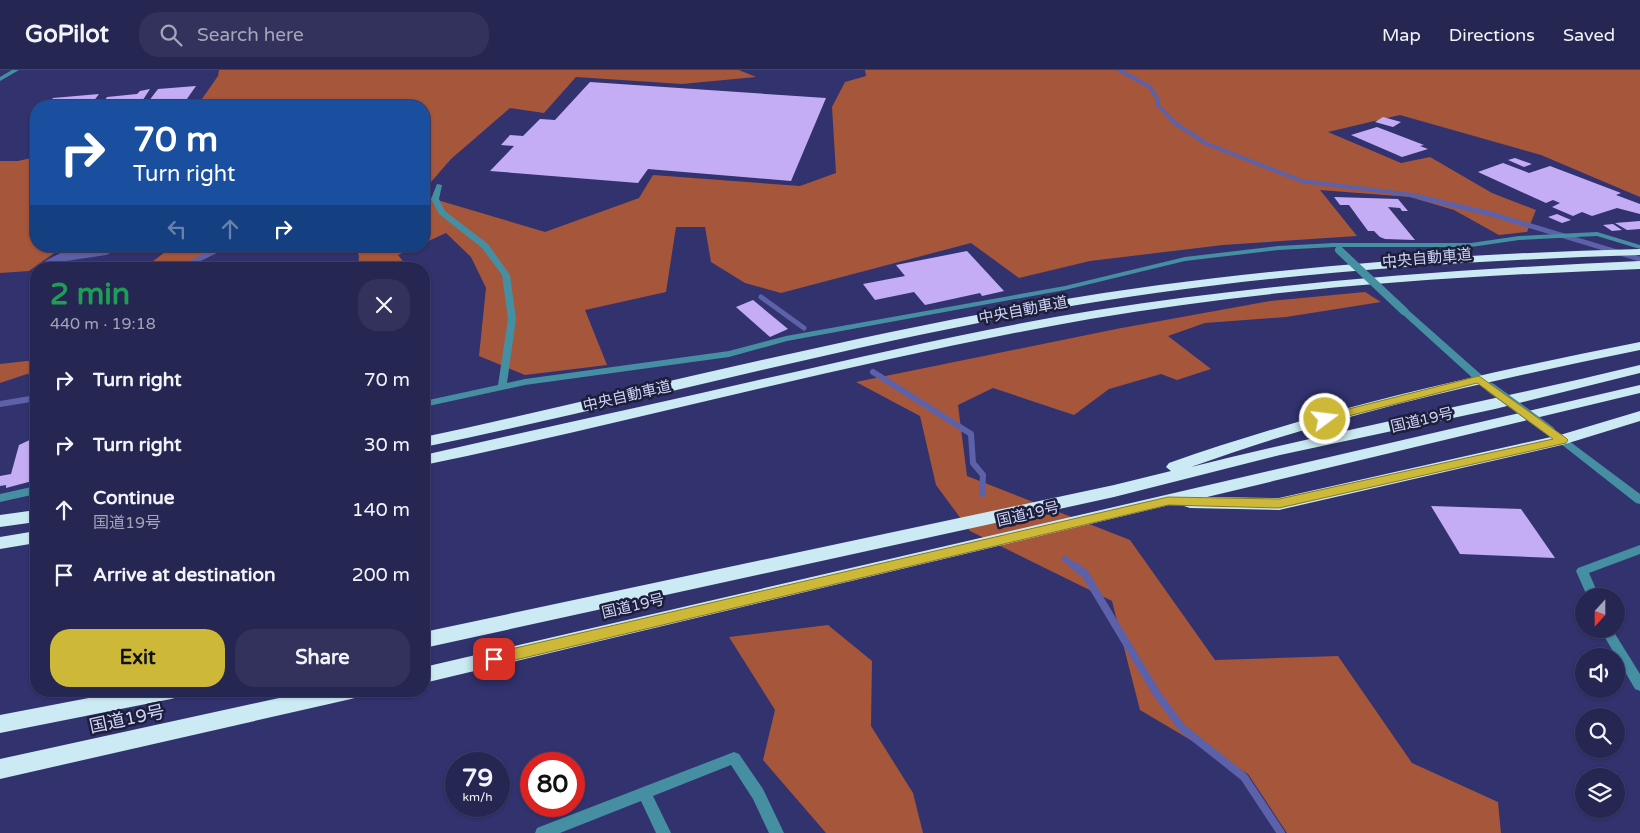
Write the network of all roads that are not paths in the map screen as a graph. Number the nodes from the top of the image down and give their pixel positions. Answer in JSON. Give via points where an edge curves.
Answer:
{"nodes":[{"id":1,"x":16,"y":70,"type":"edge"},
{"id":2,"x":0,"y":79,"type":"edge"},
{"id":3,"x":439,"y":185,"type":"dead end"},
{"id":4,"x":1336,"y":247,"type":"junction"},
{"id":5,"x":1640,"y":247,"type":"edge"},
{"id":6,"x":1640,"y":252,"type":"edge"},
{"id":7,"x":1640,"y":265,"type":"edge"},
{"id":8,"x":1640,"y":346,"type":"edge"},
{"id":9,"x":1640,"y":369,"type":"edge"},
{"id":10,"x":1479,"y":379,"type":"junction"},
{"id":11,"x":502,"y":387,"type":"junction"},
{"id":12,"x":1640,"y":389,"type":"edge"},
{"id":13,"x":430,"y":403,"type":"edge"},
{"id":14,"x":1640,"y":416,"type":"edge"},
{"id":15,"x":1562,"y":440,"type":"junction"},
{"id":16,"x":430,"y":441,"type":"edge"},
{"id":17,"x":430,"y":459,"type":"edge"},
{"id":18,"x":1114,"y":490,"type":"junction"},
{"id":19,"x":30,"y":491,"type":"edge"},
{"id":20,"x":0,"y":498,"type":"edge"},
{"id":21,"x":1640,"y":500,"type":"edge"},
{"id":22,"x":1168,"y":501,"type":"junction"},
{"id":23,"x":30,"y":517,"type":"edge"},
{"id":24,"x":0,"y":521,"type":"edge"},
{"id":25,"x":30,"y":538,"type":"edge"},
{"id":26,"x":0,"y":543,"type":"edge"},
{"id":27,"x":1640,"y":549,"type":"edge"},
{"id":28,"x":1589,"y":588,"type":"edge"},
{"id":29,"x":1612,"y":638,"type":"edge"},
{"id":30,"x":430,"y":639,"type":"edge"},
{"id":31,"x":430,"y":674,"type":"edge"},
{"id":32,"x":1640,"y":684,"type":"edge"},
{"id":33,"x":139,"y":697,"type":"edge"},
{"id":34,"x":324,"y":697,"type":"edge"},
{"id":35,"x":0,"y":724,"type":"edge"},
{"id":36,"x":0,"y":769,"type":"edge"},
{"id":37,"x":644,"y":793,"type":"junction"},
{"id":38,"x":542,"y":833,"type":"edge"},
{"id":39,"x":664,"y":833,"type":"edge"},
{"id":40,"x":777,"y":833,"type":"edge"}],
"edges":[{"from":1,"to":2,"type":"street"},
{"from":3,"to":11,"type":"street","via":[[435,198],[442,212],[485,246],[506,275],[512,319]]},
{"from":4,"to":5,"type":"street","via":[[1471,245],[1519,238],[1597,234]]},
{"from":4,"to":10,"type":"street","bridge":true},
{"from":4,"to":11,"type":"street","via":[[1278,248],[1185,259],[1065,288],[922,312],[786,339],[729,354]]},
{"from":6,"to":16,"type":"highway","name":"中央自動車道","via":[[1471,259],[1222,282],[1007,313]]},
{"from":7,"to":17,"type":"highway","name":"中央自動車道","via":[[1480,271],[1345,282],[1101,314],[915,349]]},
{"from":8,"to":10,"type":"highway"},
{"from":9,"to":18,"type":"highway","name":"国道19号"},
{"from":10,"to":15,"type":"street","bridge":true},
{"from":10,"to":18,"type":"highway","via":[[1267,434]]},
{"from":11,"to":13,"type":"street"},
{"from":12,"to":22,"type":"highway","name":"国道19号"},
{"from":14,"to":15,"type":"highway"},
{"from":15,"to":21,"type":"street"},
{"from":15,"to":22,"type":"highway","via":[[1279,504]]},
{"from":18,"to":30,"type":"highway","name":"国道19号"},
{"from":19,"to":20,"type":"street"},
{"from":22,"to":31,"type":"highway","name":"国道19号"},
{"from":23,"to":24,"type":"highway"},
{"from":25,"to":26,"type":"highway"},
{"from":27,"to":28,"type":"street","via":[[1582,571]]},
{"from":29,"to":32,"type":"street"},
{"from":33,"to":35,"type":"highway","name":"国道19号"},
{"from":34,"to":36,"type":"highway","name":"国道19号"},
{"from":37,"to":38,"type":"street"},
{"from":37,"to":39,"type":"street"},
{"from":37,"to":40,"type":"street","via":[[734,758],[758,794]]}]}
